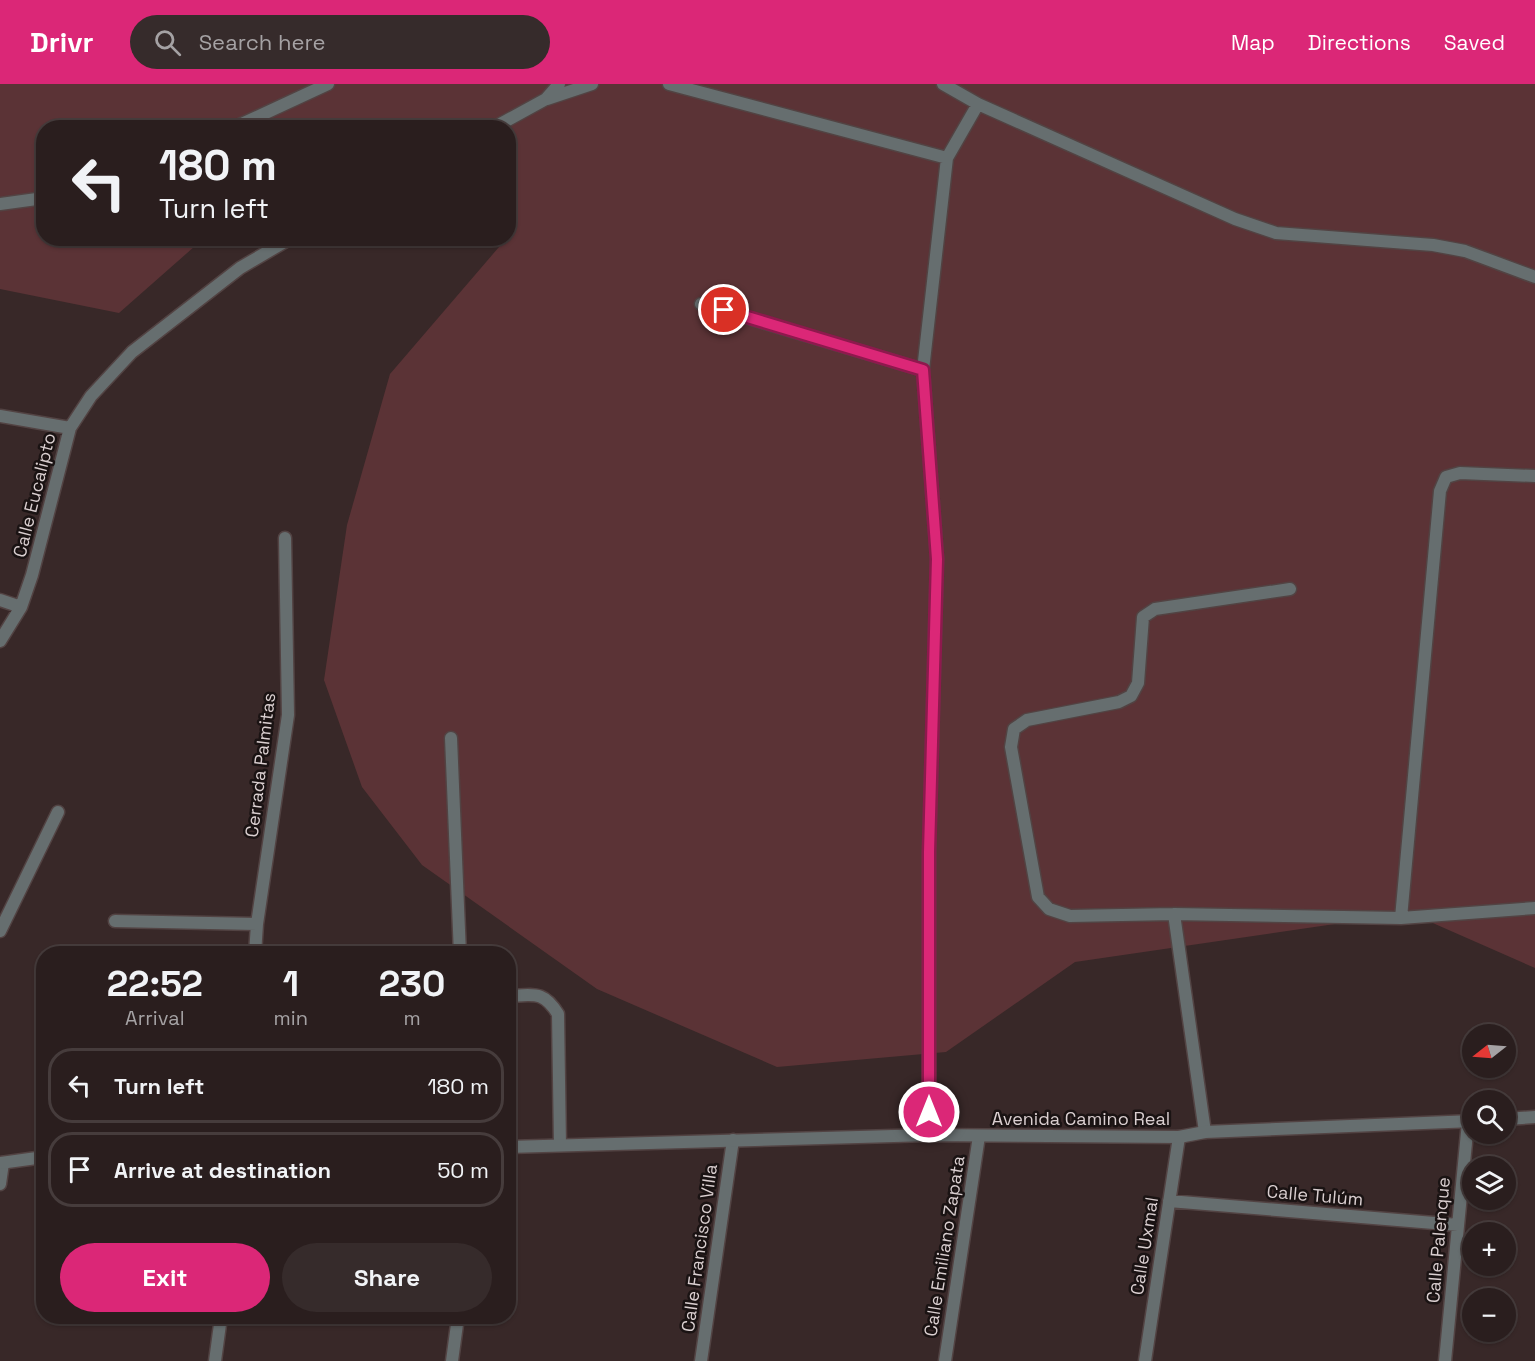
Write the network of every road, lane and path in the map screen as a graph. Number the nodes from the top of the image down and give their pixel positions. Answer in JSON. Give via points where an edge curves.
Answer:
{"nodes":[{"id":1,"x":328,"y":84,"type":"edge"},
{"id":2,"x":559,"y":84,"type":"edge"},
{"id":3,"x":592,"y":84,"type":"edge"},
{"id":4,"x":669,"y":84,"type":"edge"},
{"id":5,"x":944,"y":84,"type":"edge"},
{"id":6,"x":546,"y":99,"type":"junction"},
{"id":7,"x":978,"y":104,"type":"junction"},
{"id":8,"x":250,"y":120,"type":"edge"},
{"id":9,"x":508,"y":120,"type":"edge"},
{"id":10,"x":947,"y":158,"type":"junction"},
{"id":11,"x":36,"y":199,"type":"edge"},
{"id":12,"x":0,"y":204,"type":"edge"},
{"id":13,"x":277,"y":246,"type":"edge"},
{"id":14,"x":1535,"y":277,"type":"edge"},
{"id":15,"x":701,"y":304,"type":"dead end"},
{"id":16,"x":923,"y":370,"type":"junction"},
{"id":17,"x":0,"y":416,"type":"edge"},
{"id":18,"x":70,"y":428,"type":"junction"},
{"id":19,"x":1535,"y":476,"type":"edge"},
{"id":20,"x":285,"y":538,"type":"dead end"},
{"id":21,"x":1290,"y":589,"type":"dead end"},
{"id":22,"x":0,"y":600,"type":"edge"},
{"id":23,"x":21,"y":607,"type":"junction"},
{"id":24,"x":0,"y":641,"type":"edge"},
{"id":25,"x":451,"y":738,"type":"dead end"},
{"id":26,"x":58,"y":812,"type":"dead end"},
{"id":27,"x":1535,"y":908,"type":"edge"},
{"id":28,"x":1174,"y":914,"type":"junction"},
{"id":29,"x":1401,"y":918,"type":"junction"},
{"id":30,"x":115,"y":921,"type":"dead end"},
{"id":31,"x":257,"y":924,"type":"junction"},
{"id":32,"x":0,"y":931,"type":"edge"},
{"id":33,"x":256,"y":946,"type":"edge"},
{"id":34,"x":460,"y":946,"type":"edge"},
{"id":35,"x":516,"y":996,"type":"edge"},
{"id":36,"x":1535,"y":1117,"type":"edge"},
{"id":37,"x":1516,"y":1118,"type":"edge"},
{"id":38,"x":1462,"y":1121,"type":"edge"},
{"id":39,"x":1205,"y":1132,"type":"junction"},
{"id":40,"x":929,"y":1135,"type":"junction"},
{"id":41,"x":979,"y":1136,"type":"junction"},
{"id":42,"x":1179,"y":1137,"type":"junction"},
{"id":43,"x":733,"y":1140,"type":"junction"},
{"id":44,"x":1467,"y":1144,"type":"edge"},
{"id":45,"x":560,"y":1145,"type":"junction"},
{"id":46,"x":516,"y":1147,"type":"edge"},
{"id":47,"x":36,"y":1158,"type":"edge"},
{"id":48,"x":1,"y":1163,"type":"edge"},
{"id":49,"x":0,"y":1184,"type":"edge"},
{"id":50,"x":1169,"y":1201,"type":"junction"},
{"id":51,"x":1458,"y":1225,"type":"junction"},
{"id":52,"x":220,"y":1324,"type":"edge"},
{"id":53,"x":457,"y":1324,"type":"edge"},
{"id":54,"x":215,"y":1361,"type":"edge"},
{"id":55,"x":452,"y":1361,"type":"edge"},
{"id":56,"x":701,"y":1361,"type":"edge"},
{"id":57,"x":945,"y":1361,"type":"edge"},
{"id":58,"x":1145,"y":1361,"type":"edge"},
{"id":59,"x":1445,"y":1361,"type":"edge"}],
"edges":[{"from":1,"to":8,"type":"street"},
{"from":2,"to":6,"type":"street"},
{"from":3,"to":6,"type":"street"},
{"from":4,"to":10,"type":"street"},
{"from":5,"to":7,"type":"street"},
{"from":6,"to":9,"type":"street"},
{"from":7,"to":10,"type":"street"},
{"from":7,"to":14,"type":"street","via":[[1234,219],[1276,233],[1433,245],[1465,251]]},
{"from":10,"to":16,"type":"street"},
{"from":11,"to":12,"type":"street"},
{"from":13,"to":18,"type":"street","name":"Calle Eucalipto","via":[[240,268],[132,352],[91,396]]},
{"from":15,"to":16,"type":"street"},
{"from":16,"to":40,"type":"street","via":[[937,559],[929,852]]},
{"from":17,"to":18,"type":"street"},
{"from":18,"to":23,"type":"street","name":"Calle Eucalipto","via":[[33,575]]},
{"from":19,"to":29,"type":"street","via":[[1460,473],[1446,477],[1440,491]]},
{"from":20,"to":31,"type":"street","name":"Cerrada Palmitas","via":[[288,714]]},
{"from":21,"to":28,"type":"street","via":[[1155,609],[1143,617],[1138,683],[1131,696],[1119,702],[1027,720],[1014,729],[1011,747],[1038,897],[1049,909],[1070,916]]},
{"from":22,"to":23,"type":"street"},
{"from":23,"to":24,"type":"street","name":"Calle Eucalipto"},
{"from":25,"to":34,"type":"street"},
{"from":26,"to":32,"type":"street"},
{"from":27,"to":29,"type":"street"},
{"from":28,"to":29,"type":"street"},
{"from":28,"to":39,"type":"street"},
{"from":30,"to":31,"type":"street"},
{"from":31,"to":33,"type":"street","name":"Cerrada Palmitas"},
{"from":35,"to":45,"type":"street","via":[[538,995],[551,1002],[558,1014]]},
{"from":36,"to":37,"type":"street"},
{"from":38,"to":39,"type":"street","name":"Avenida Camino Real"},
{"from":39,"to":42,"type":"street","name":"Avenida Camino Real"},
{"from":40,"to":41,"type":"street","name":"Avenida Camino Real"},
{"from":40,"to":43,"type":"street","name":"Avenida Camino Real"},
{"from":41,"to":42,"type":"street","name":"Avenida Camino Real"},
{"from":41,"to":57,"type":"street","name":"Calle Emiliano Zapata"},
{"from":42,"to":50,"type":"street","name":"Calle Uxmal"},
{"from":43,"to":45,"type":"street","name":"Avenida Camino Real"},
{"from":43,"to":56,"type":"street","name":"Calle Francisco Villa"},
{"from":44,"to":51,"type":"street","name":"Calle Palenque"},
{"from":45,"to":46,"type":"street","name":"Avenida Camino Real"},
{"from":47,"to":48,"type":"street"},
{"from":48,"to":49,"type":"street"},
{"from":50,"to":51,"type":"street","name":"Calle Tulúm"},
{"from":50,"to":58,"type":"street","name":"Calle Uxmal"},
{"from":51,"to":59,"type":"street","name":"Calle Palenque"},
{"from":52,"to":54,"type":"street"},
{"from":53,"to":55,"type":"street"}]}
